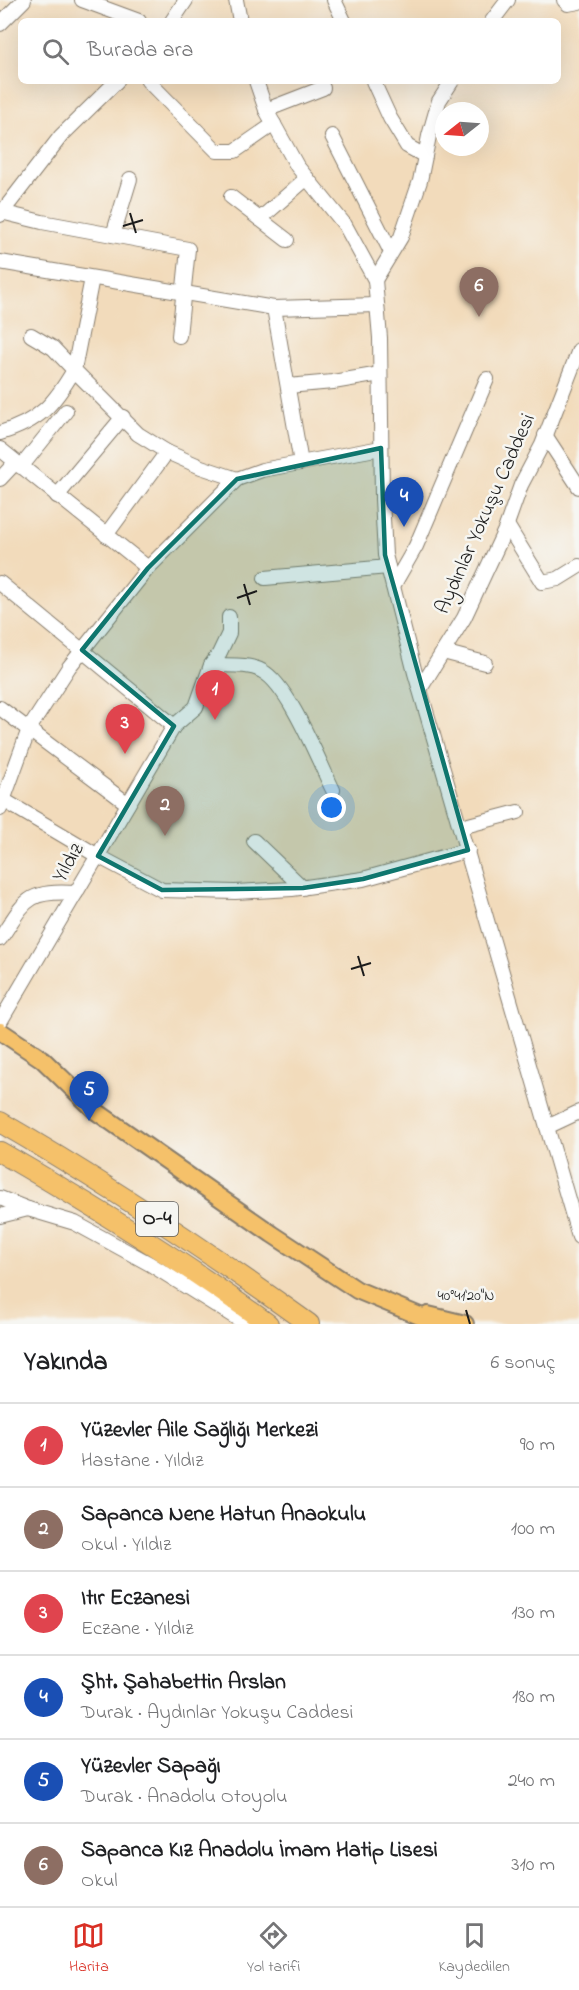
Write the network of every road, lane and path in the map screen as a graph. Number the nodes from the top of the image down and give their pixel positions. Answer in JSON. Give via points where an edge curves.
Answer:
{"nodes":[{"id":1,"x":24,"y":0,"type":"edge"},
{"id":2,"x":82,"y":0,"type":"edge"},
{"id":3,"x":186,"y":0,"type":"edge"},
{"id":4,"x":236,"y":0,"type":"edge"},
{"id":5,"x":334,"y":0,"type":"edge"},
{"id":6,"x":508,"y":0,"type":"edge"},
{"id":7,"x":564,"y":0,"type":"edge"},
{"id":8,"x":579,"y":2,"type":"edge"},
{"id":9,"x":131,"y":18,"type":"edge"},
{"id":10,"x":174,"y":18,"type":"edge"},
{"id":11,"x":239,"y":18,"type":"edge"},
{"id":12,"x":343,"y":18,"type":"edge"},
{"id":13,"x":494,"y":18,"type":"edge"},
{"id":14,"x":0,"y":24,"type":"edge"},
{"id":15,"x":114,"y":84,"type":"edge"},
{"id":16,"x":151,"y":84,"type":"edge"},
{"id":17,"x":257,"y":84,"type":"edge"},
{"id":18,"x":374,"y":84,"type":"edge"},
{"id":19,"x":450,"y":84,"type":"edge"},
{"id":20,"x":323,"y":88,"type":"dead end"},
{"id":21,"x":266,"y":110,"type":"junction"},
{"id":22,"x":274,"y":124,"type":"junction"},
{"id":23,"x":332,"y":136,"type":"dead end"},
{"id":24,"x":425,"y":156,"type":"junction"},
{"id":25,"x":307,"y":178,"type":"junction"},
{"id":26,"x":130,"y":180,"type":"dead end"},
{"id":27,"x":231,"y":196,"type":"dead end"},
{"id":28,"x":1,"y":214,"type":"edge"},
{"id":29,"x":260,"y":219,"type":"junction"},
{"id":30,"x":113,"y":235,"type":"junction"},
{"id":31,"x":287,"y":240,"type":"dead end"},
{"id":32,"x":391,"y":252,"type":"junction"},
{"id":33,"x":0,"y":262,"type":"edge"},
{"id":34,"x":92,"y":278,"type":"junction"},
{"id":35,"x":375,"y":280,"type":"junction"},
{"id":36,"x":184,"y":293,"type":"junction"},
{"id":37,"x":377,"y":305,"type":"junction"},
{"id":38,"x":274,"y":309,"type":"junction"},
{"id":39,"x":31,"y":335,"type":"dead end"},
{"id":40,"x":179,"y":336,"type":"dead end"},
{"id":41,"x":579,"y":350,"type":"edge"},
{"id":42,"x":75,"y":370,"type":"junction"},
{"id":43,"x":380,"y":374,"type":"junction"},
{"id":44,"x":487,"y":379,"type":"dead end"},
{"id":45,"x":288,"y":386,"type":"junction"},
{"id":46,"x":66,"y":411,"type":"dead end"},
{"id":47,"x":123,"y":417,"type":"junction"},
{"id":48,"x":0,"y":433,"type":"edge"},
{"id":49,"x":545,"y":435,"type":"junction"},
{"id":50,"x":381,"y":448,"type":"junction"},
{"id":51,"x":0,"y":449,"type":"edge"},
{"id":52,"x":167,"y":452,"type":"junction"},
{"id":53,"x":301,"y":463,"type":"junction"},
{"id":54,"x":18,"y":465,"type":"junction"},
{"id":55,"x":237,"y":478,"type":"junction"},
{"id":56,"x":0,"y":479,"type":"edge"},
{"id":57,"x":579,"y":487,"type":"edge"},
{"id":58,"x":57,"y":496,"type":"junction"},
{"id":59,"x":507,"y":525,"type":"junction"},
{"id":60,"x":106,"y":535,"type":"junction"},
{"id":61,"x":579,"y":566,"type":"edge"},
{"id":62,"x":388,"y":567,"type":"junction"},
{"id":63,"x":148,"y":568,"type":"junction"},
{"id":64,"x":265,"y":578,"type":"dead end"},
{"id":65,"x":0,"y":583,"type":"edge"},
{"id":66,"x":393,"y":586,"type":"junction"},
{"id":67,"x":229,"y":617,"type":"dead end"},
{"id":68,"x":82,"y":650,"type":"junction"},
{"id":69,"x":443,"y":652,"type":"junction"},
{"id":70,"x":485,"y":663,"type":"dead end"},
{"id":71,"x":211,"y":665,"type":"junction"},
{"id":72,"x":420,"y":689,"type":"junction"},
{"id":73,"x":0,"y":708,"type":"edge"},
{"id":74,"x":174,"y":726,"type":"junction"},
{"id":75,"x":29,"y":729,"type":"junction"},
{"id":76,"x":333,"y":790,"type":"dead end"},
{"id":77,"x":1,"y":802,"type":"edge"},
{"id":78,"x":128,"y":804,"type":"junction"},
{"id":79,"x":518,"y":812,"type":"dead end"},
{"id":80,"x":461,"y":827,"type":"junction"},
{"id":81,"x":254,"y":841,"type":"dead end"},
{"id":82,"x":468,"y":850,"type":"junction"},
{"id":83,"x":98,"y":856,"type":"junction"},
{"id":84,"x":303,"y":888,"type":"junction"},
{"id":85,"x":76,"y":893,"type":"junction"},
{"id":86,"x":0,"y":939,"type":"edge"},
{"id":87,"x":0,"y":1022,"type":"edge"},
{"id":88,"x":0,"y":1031,"type":"edge"},
{"id":89,"x":579,"y":1112,"type":"edge"},
{"id":90,"x":0,"y":1122,"type":"edge"},
{"id":91,"x":547,"y":1127,"type":"junction"},
{"id":92,"x":0,"y":1152,"type":"edge"},
{"id":93,"x":0,"y":1198,"type":"edge"},
{"id":94,"x":28,"y":1209,"type":"junction"},
{"id":95,"x":0,"y":1216,"type":"edge"},
{"id":96,"x":579,"y":1237,"type":"edge"},
{"id":97,"x":404,"y":1310,"type":"junction"},
{"id":98,"x":246,"y":1324,"type":"edge"},
{"id":99,"x":268,"y":1324,"type":"edge"},
{"id":100,"x":309,"y":1324,"type":"edge"},
{"id":101,"x":439,"y":1324,"type":"edge"},
{"id":102,"x":465,"y":1324,"type":"edge"}],
"edges":[{"from":1,"to":14,"type":"street"},
{"from":2,"to":9,"type":"street"},
{"from":3,"to":10,"type":"street"},
{"from":4,"to":11,"type":"street"},
{"from":5,"to":12,"type":"street"},
{"from":6,"to":13,"type":"street"},
{"from":7,"to":8,"type":"street","via":[[568,4]]},
{"from":15,"to":28,"type":"street","via":[[61,136]]},
{"from":16,"to":22,"type":"street","via":[[217,151],[235,151]]},
{"from":17,"to":21,"type":"street"},
{"from":18,"to":24,"type":"street","via":[[407,146]]},
{"from":19,"to":24,"type":"street","via":[[438,101]]},
{"from":20,"to":21,"type":"street"},
{"from":21,"to":22,"type":"street"},
{"from":22,"to":25,"type":"street"},
{"from":23,"to":32,"type":"street"},
{"from":24,"to":32,"type":"street","via":[[401,237]]},
{"from":25,"to":29,"type":"street"},
{"from":25,"to":35,"type":"street","via":[[345,225]]},
{"from":26,"to":30,"type":"street"},
{"from":27,"to":29,"type":"street"},
{"from":28,"to":30,"type":"street"},
{"from":29,"to":31,"type":"street"},
{"from":30,"to":36,"type":"street","via":[[188,249]]},
{"from":32,"to":35,"type":"street"},
{"from":33,"to":34,"type":"street"},
{"from":34,"to":36,"type":"street"},
{"from":34,"to":42,"type":"street"},
{"from":35,"to":37,"type":"street"},
{"from":36,"to":38,"type":"street"},
{"from":36,"to":40,"type":"street"},
{"from":37,"to":38,"type":"street"},
{"from":37,"to":43,"type":"street"},
{"from":38,"to":45,"type":"street"},
{"from":39,"to":42,"type":"street","via":[[53,348]]},
{"from":41,"to":49,"type":"street","name":"Aydınlar Yokuşu Caddesi"},
{"from":42,"to":47,"type":"street"},
{"from":42,"to":48,"type":"street","via":[[48,409],[29,422]]},
{"from":43,"to":45,"type":"street"},
{"from":43,"to":50,"type":"street"},
{"from":44,"to":66,"type":"street","via":[[416,546]]},
{"from":45,"to":53,"type":"street"},
{"from":46,"to":54,"type":"street"},
{"from":47,"to":52,"type":"street","via":[[138,434]]},
{"from":47,"to":58,"type":"street"},
{"from":49,"to":57,"type":"street"},
{"from":49,"to":59,"type":"street","name":"Aydınlar Yokuşu Caddesi"},
{"from":50,"to":53,"type":"street"},
{"from":50,"to":62,"type":"street"},
{"from":51,"to":54,"type":"street"},
{"from":52,"to":55,"type":"street"},
{"from":52,"to":60,"type":"street"},
{"from":53,"to":55,"type":"street"},
{"from":54,"to":56,"type":"street"},
{"from":54,"to":58,"type":"street"},
{"from":55,"to":63,"type":"street"},
{"from":58,"to":60,"type":"street"},
{"from":59,"to":61,"type":"street","via":[[542,582],[558,579]]},
{"from":59,"to":69,"type":"street","name":"Aydınlar Yokuşu Caddesi","via":[[464,618]]},
{"from":60,"to":63,"type":"street"},
{"from":62,"to":64,"type":"street"},
{"from":62,"to":66,"type":"street"},
{"from":63,"to":68,"type":"street"},
{"from":65,"to":68,"type":"street"},
{"from":66,"to":72,"type":"street"},
{"from":67,"to":71,"type":"street","name":"Yıldız","via":[[229,633]]},
{"from":68,"to":74,"type":"street"},
{"from":68,"to":75,"type":"street"},
{"from":69,"to":70,"type":"street"},
{"from":69,"to":72,"type":"street","name":"Aydınlar Yokuşu Caddesi"},
{"from":71,"to":74,"type":"street","name":"Yıldız","via":[[196,707]]},
{"from":71,"to":76,"type":"street","via":[[261,670],[279,684]]},
{"from":72,"to":80,"type":"street"},
{"from":73,"to":75,"type":"street"},
{"from":74,"to":78,"type":"street","name":"Yıldız"},
{"from":75,"to":77,"type":"street"},
{"from":75,"to":78,"type":"street"},
{"from":77,"to":83,"type":"street"},
{"from":78,"to":83,"type":"street","name":"Yıldız"},
{"from":79,"to":80,"type":"street"},
{"from":80,"to":82,"type":"street"},
{"from":81,"to":84,"type":"street"},
{"from":82,"to":84,"type":"street","via":[[363,879]]},
{"from":82,"to":91,"type":"street"},
{"from":83,"to":84,"type":"street","via":[[162,890]]},
{"from":83,"to":85,"type":"street","name":"Yıldız"},
{"from":85,"to":86,"type":"street","via":[[55,891],[26,901]]},
{"from":85,"to":87,"type":"street","name":"Yıldız"},
{"from":88,"to":97,"type":"main road","via":[[42,1059],[97,1112],[263,1227],[357,1290]]},
{"from":89,"to":91,"type":"street"},
{"from":90,"to":100,"type":"highway","number":"O-4","via":[[85,1171]]},
{"from":91,"to":96,"type":"street"},
{"from":92,"to":99,"type":"highway","number":"O-4","via":[[206,1279]]},
{"from":93,"to":94,"type":"street"},
{"from":94,"to":95,"type":"street"},
{"from":94,"to":98,"type":"street","via":[[75,1223]]},
{"from":97,"to":101,"type":"main road"},
{"from":97,"to":102,"type":"main road"}]}
